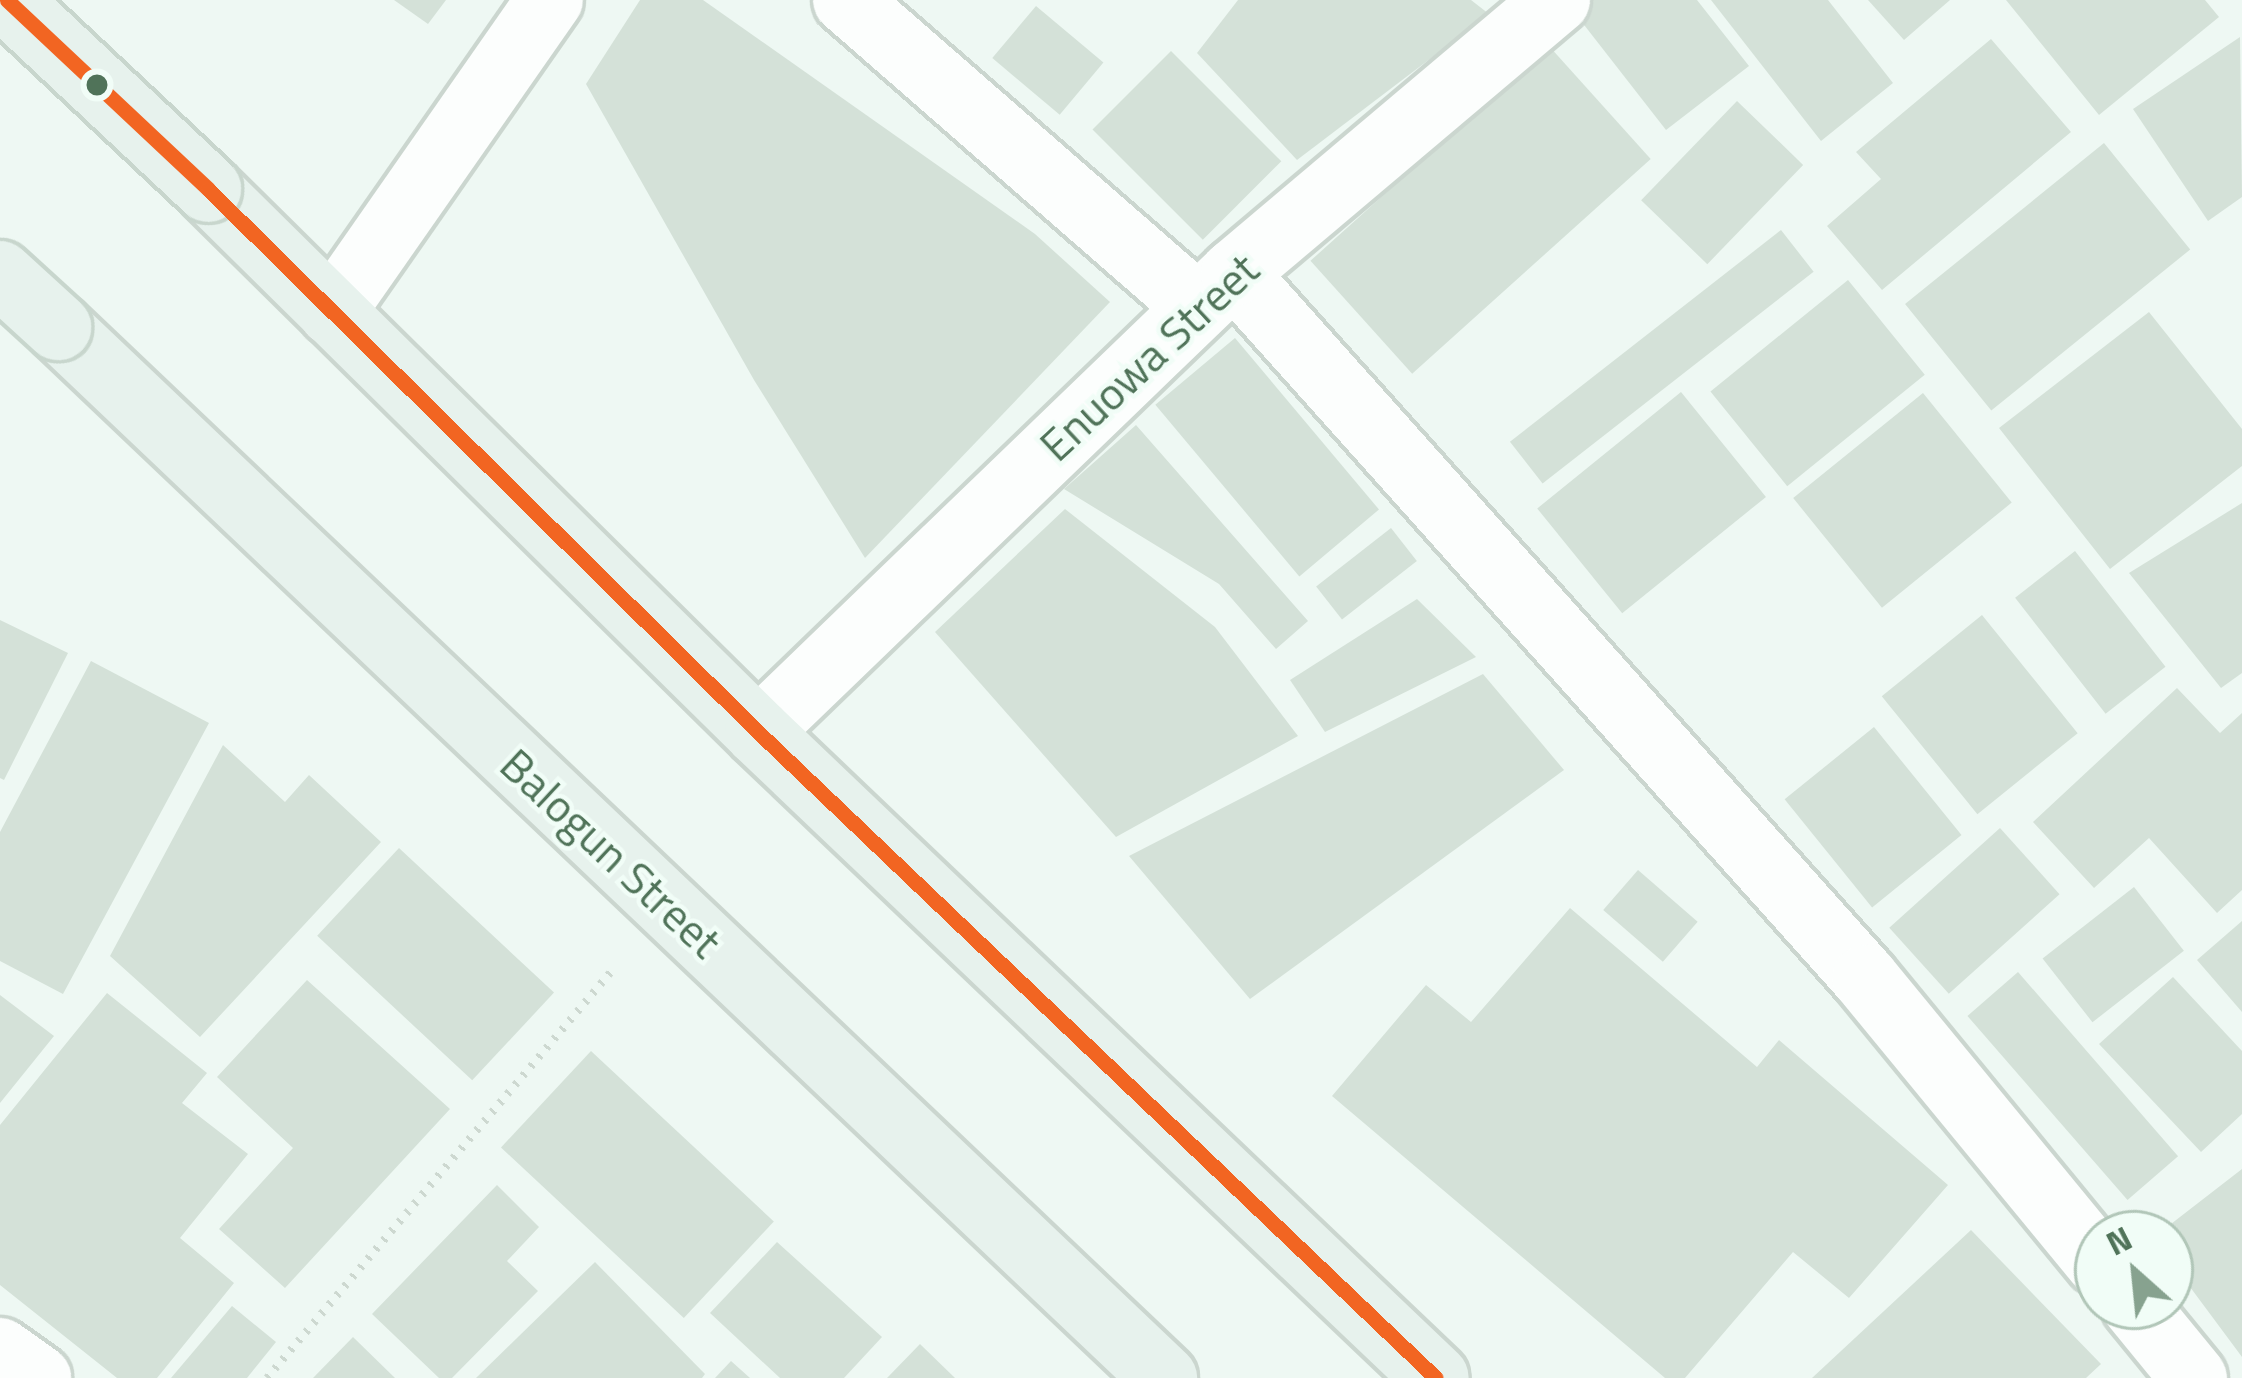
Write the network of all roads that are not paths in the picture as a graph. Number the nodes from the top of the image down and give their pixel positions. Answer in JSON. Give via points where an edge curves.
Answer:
{"nodes":[{"id":1,"x":7,"y":0,"type":"edge"},
{"id":2,"x":550,"y":0,"type":"edge"},
{"id":3,"x":846,"y":0,"type":"edge"},
{"id":4,"x":1557,"y":0,"type":"edge"},
{"id":5,"x":0,"y":274,"type":"edge"},
{"id":6,"x":1216,"y":290,"type":"junction"},
{"id":7,"x":332,"y":312,"type":"junction"},
{"id":8,"x":758,"y":732,"type":"junction"},
{"id":9,"x":2074,"y":1233,"type":"edge"},
{"id":10,"x":2154,"y":1330,"type":"edge"},
{"id":11,"x":0,"y":1351,"type":"edge"},
{"id":12,"x":38,"y":1378,"type":"edge"},
{"id":13,"x":1163,"y":1378,"type":"edge"},
{"id":14,"x":1436,"y":1378,"type":"edge"},
{"id":15,"x":2194,"y":1378,"type":"edge"}],
"edges":[{"from":1,"to":7,"type":"main road","bridge":true},
{"from":2,"to":7,"type":"street"},
{"from":3,"to":6,"type":"street"},
{"from":4,"to":6,"type":"street","name":"Enuowa Street"},
{"from":5,"to":13,"type":"main road","name":"Balogun Street","bridge":true},
{"from":6,"to":8,"type":"street","name":"Enuowa Street"},
{"from":6,"to":9,"type":"street","via":[[1864,978]]},
{"from":7,"to":8,"type":"main road"},
{"from":8,"to":14,"type":"main road"},
{"from":10,"to":15,"type":"street"},
{"from":11,"to":12,"type":"street"}]}
